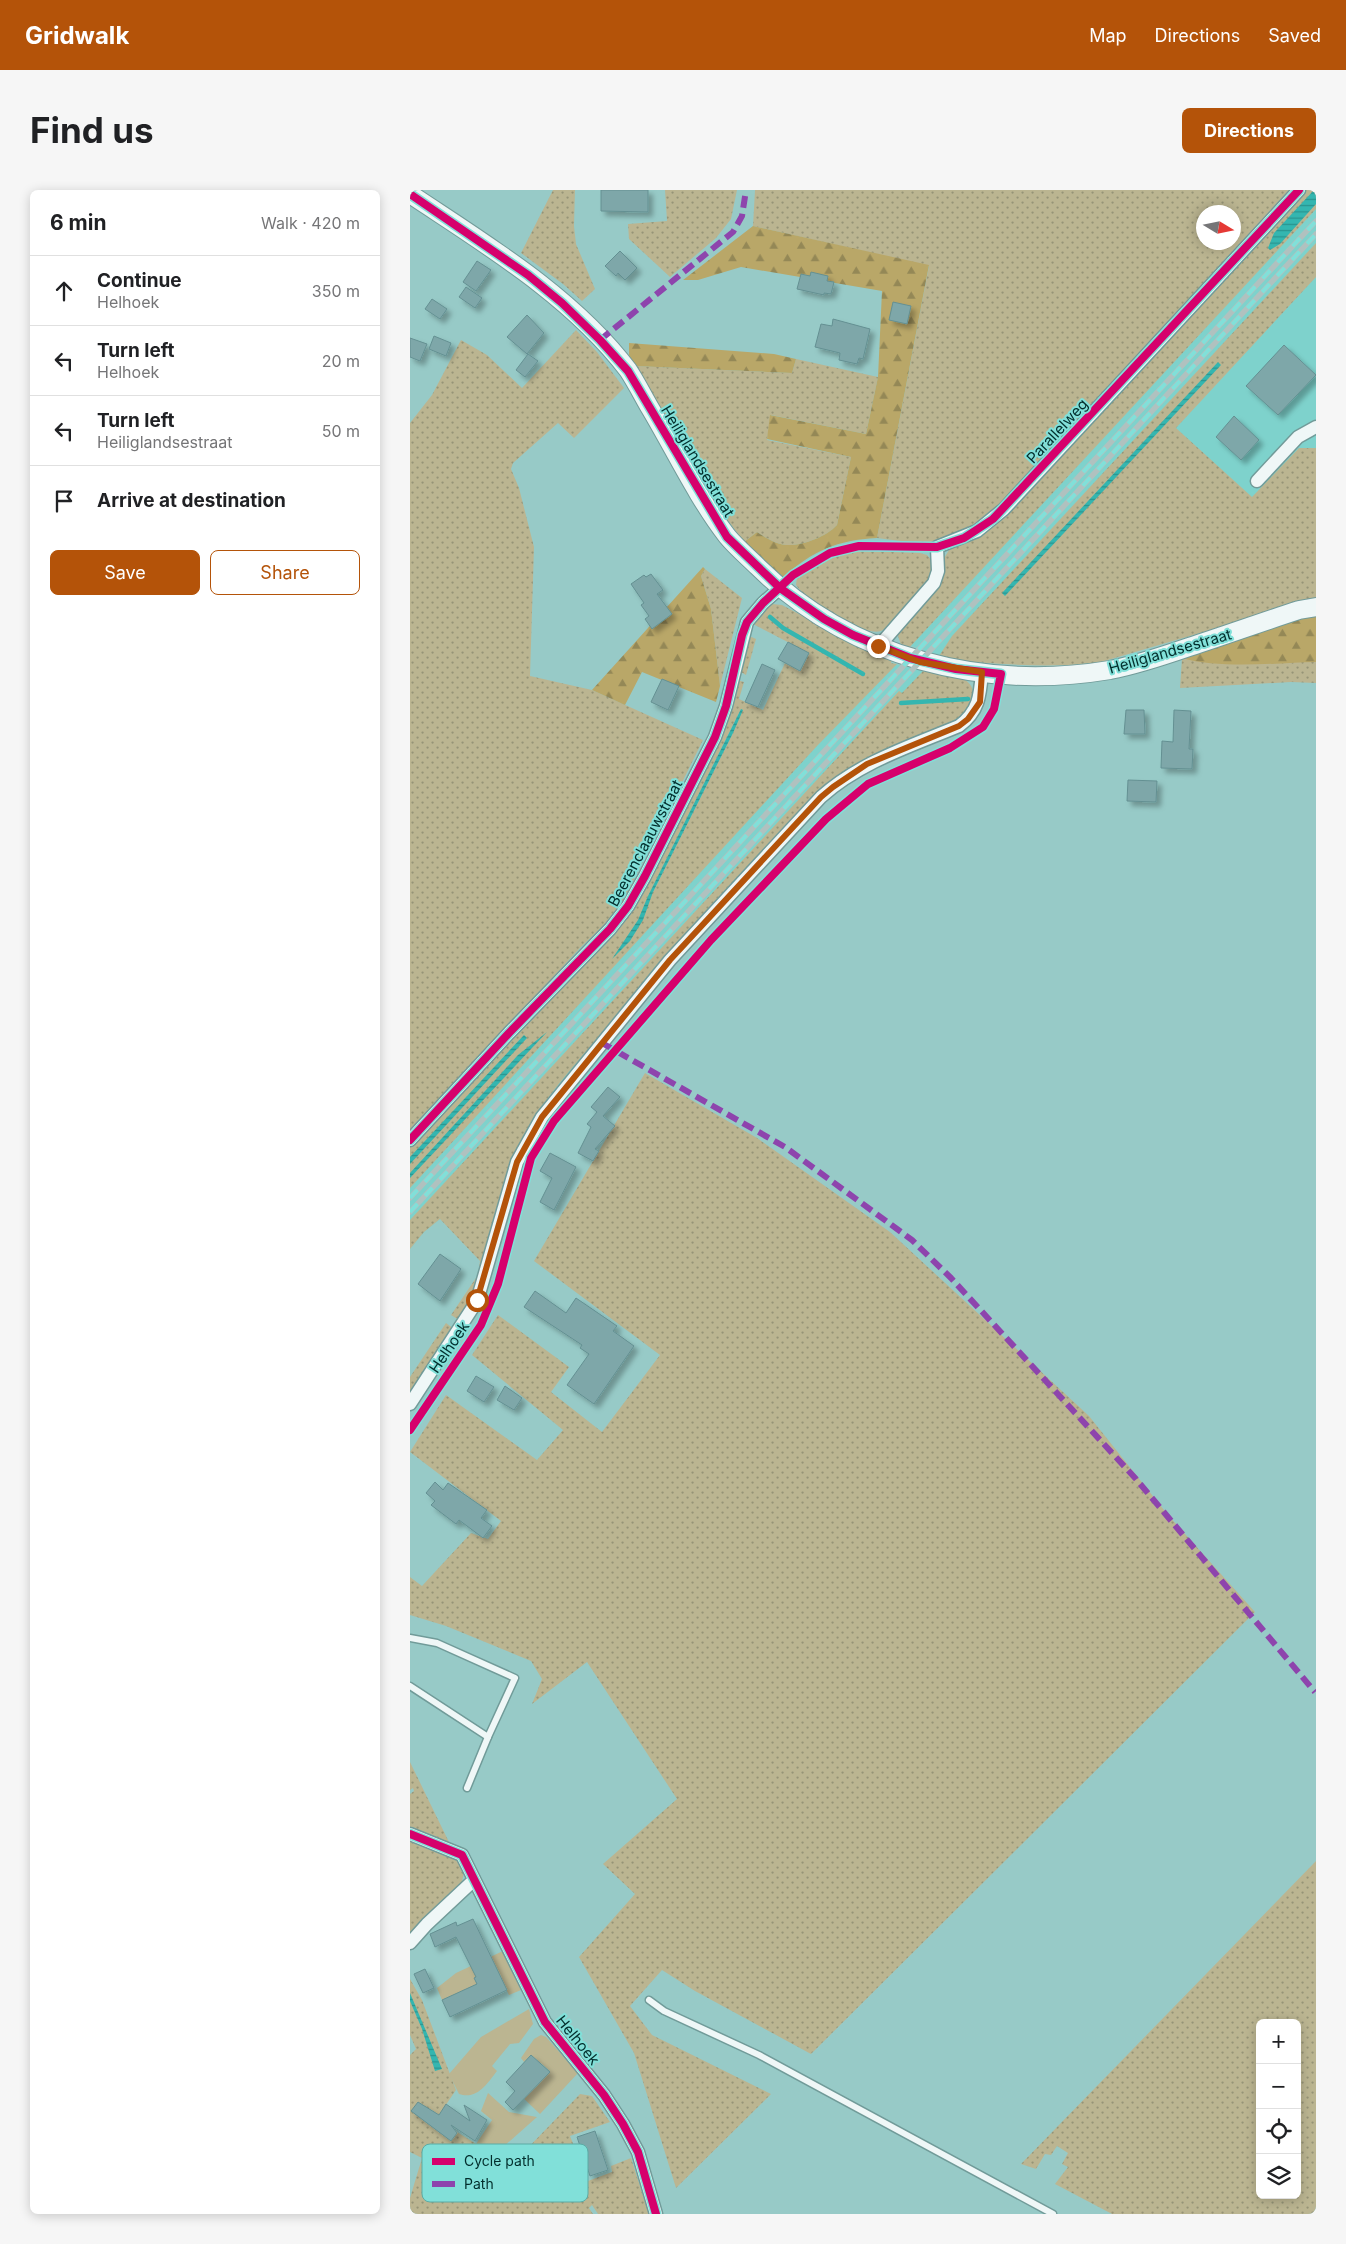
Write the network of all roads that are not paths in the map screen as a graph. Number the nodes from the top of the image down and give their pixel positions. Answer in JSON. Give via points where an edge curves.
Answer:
{"nodes":[{"id":1,"x":1299,"y":190,"type":"edge"},
{"id":2,"x":410,"y":194,"type":"edge"},
{"id":3,"x":1316,"y":427,"type":"edge"},
{"id":4,"x":1257,"y":481,"type":"dead end"},
{"id":5,"x":780,"y":588,"type":"junction"},
{"id":6,"x":1316,"y":607,"type":"edge"},
{"id":7,"x":878,"y":646,"type":"junction"},
{"id":8,"x":982,"y":672,"type":"junction"},
{"id":9,"x":410,"y":1140,"type":"edge"},
{"id":10,"x":410,"y":1404,"type":"edge"},
{"id":11,"x":410,"y":1638,"type":"edge"},
{"id":12,"x":410,"y":1686,"type":"edge"},
{"id":13,"x":488,"y":1737,"type":"junction"},
{"id":14,"x":467,"y":1788,"type":"dead end"},
{"id":15,"x":410,"y":1834,"type":"edge"},
{"id":16,"x":474,"y":1880,"type":"junction"},
{"id":17,"x":410,"y":1943,"type":"edge"},
{"id":18,"x":649,"y":2000,"type":"dead end"},
{"id":19,"x":656,"y":2214,"type":"edge"},
{"id":20,"x":1053,"y":2214,"type":"edge"}],
"edges":[{"from":1,"to":7,"type":"street","name":"Parallelweg","via":[[1004,509],[977,531],[938,547],[938,571],[934,583]]},
{"from":2,"to":5,"type":"street","name":"Heiliglandsestraat","via":[[528,275],[600,340],[628,371],[728,537]]},
{"from":3,"to":4,"type":"street","via":[[1298,437]]},
{"from":5,"to":7,"type":"street","name":"Heiliglandsestraat","via":[[824,619]]},
{"from":5,"to":9,"type":"street","name":"Beerenclaauwstraat","via":[[747,622],[715,737],[628,906],[610,930]]},
{"from":6,"to":8,"type":"street","name":"Heiliglandsestraat","via":[[1111,670],[1048,676]]},
{"from":7,"to":8,"type":"street","name":"Heiliglandsestraat","via":[[920,662]]},
{"from":8,"to":10,"type":"street","name":"Helhoek","via":[[980,702],[959,726],[867,764],[821,797],[670,960],[542,1117],[517,1162],[477,1300]]},
{"from":11,"to":13,"type":"lane","via":[[437,1643],[514,1678]]},
{"from":12,"to":13,"type":"lane"},
{"from":13,"to":14,"type":"lane"},
{"from":15,"to":16,"type":"street","name":"Helhoek","via":[[462,1855]]},
{"from":16,"to":17,"type":"street"},
{"from":16,"to":19,"type":"street","name":"Helhoek","via":[[545,2022],[604,2095],[623,2124],[638,2152]]},
{"from":18,"to":20,"type":"lane","via":[[664,2011],[759,2055]]}]}
